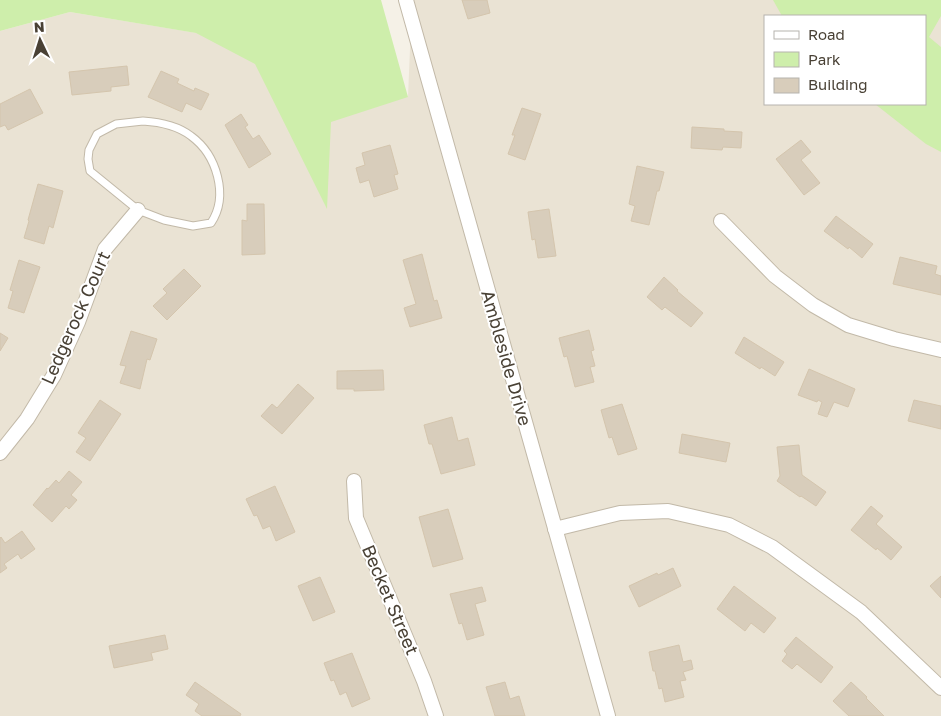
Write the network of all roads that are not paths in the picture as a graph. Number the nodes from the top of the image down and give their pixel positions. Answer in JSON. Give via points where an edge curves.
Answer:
{"nodes":[{"id":1,"x":406,"y":0,"type":"edge"},
{"id":2,"x":138,"y":210,"type":"junction"},
{"id":3,"x":721,"y":221,"type":"dead end"},
{"id":4,"x":941,"y":350,"type":"edge"},
{"id":5,"x":0,"y":453,"type":"edge"},
{"id":6,"x":354,"y":482,"type":"dead end"},
{"id":7,"x":555,"y":529,"type":"junction"},
{"id":8,"x":941,"y":688,"type":"edge"},
{"id":9,"x":436,"y":716,"type":"edge"},
{"id":10,"x":608,"y":716,"type":"edge"}],
"edges":[{"from":1,"to":7,"type":"street","name":"Ambleside Drive"},
{"from":2,"to":2,"type":"lane","via":[[90,171],[89,150],[97,134],[116,124],[143,121],[172,126],[191,136],[203,148],[219,178],[219,203],[211,223],[193,226]]},
{"from":2,"to":5,"type":"street","name":"Ledgerock Court","via":[[105,248],[78,322],[54,375],[27,419]]},
{"from":3,"to":4,"type":"street","via":[[775,276],[813,305],[848,324]]},
{"from":6,"to":9,"type":"street","name":"Becket Street","via":[[356,518]]},
{"from":7,"to":8,"type":"street","via":[[620,513],[668,511],[729,524],[772,547],[861,612]]},
{"from":7,"to":10,"type":"street","name":"Ambleside Drive"}]}
